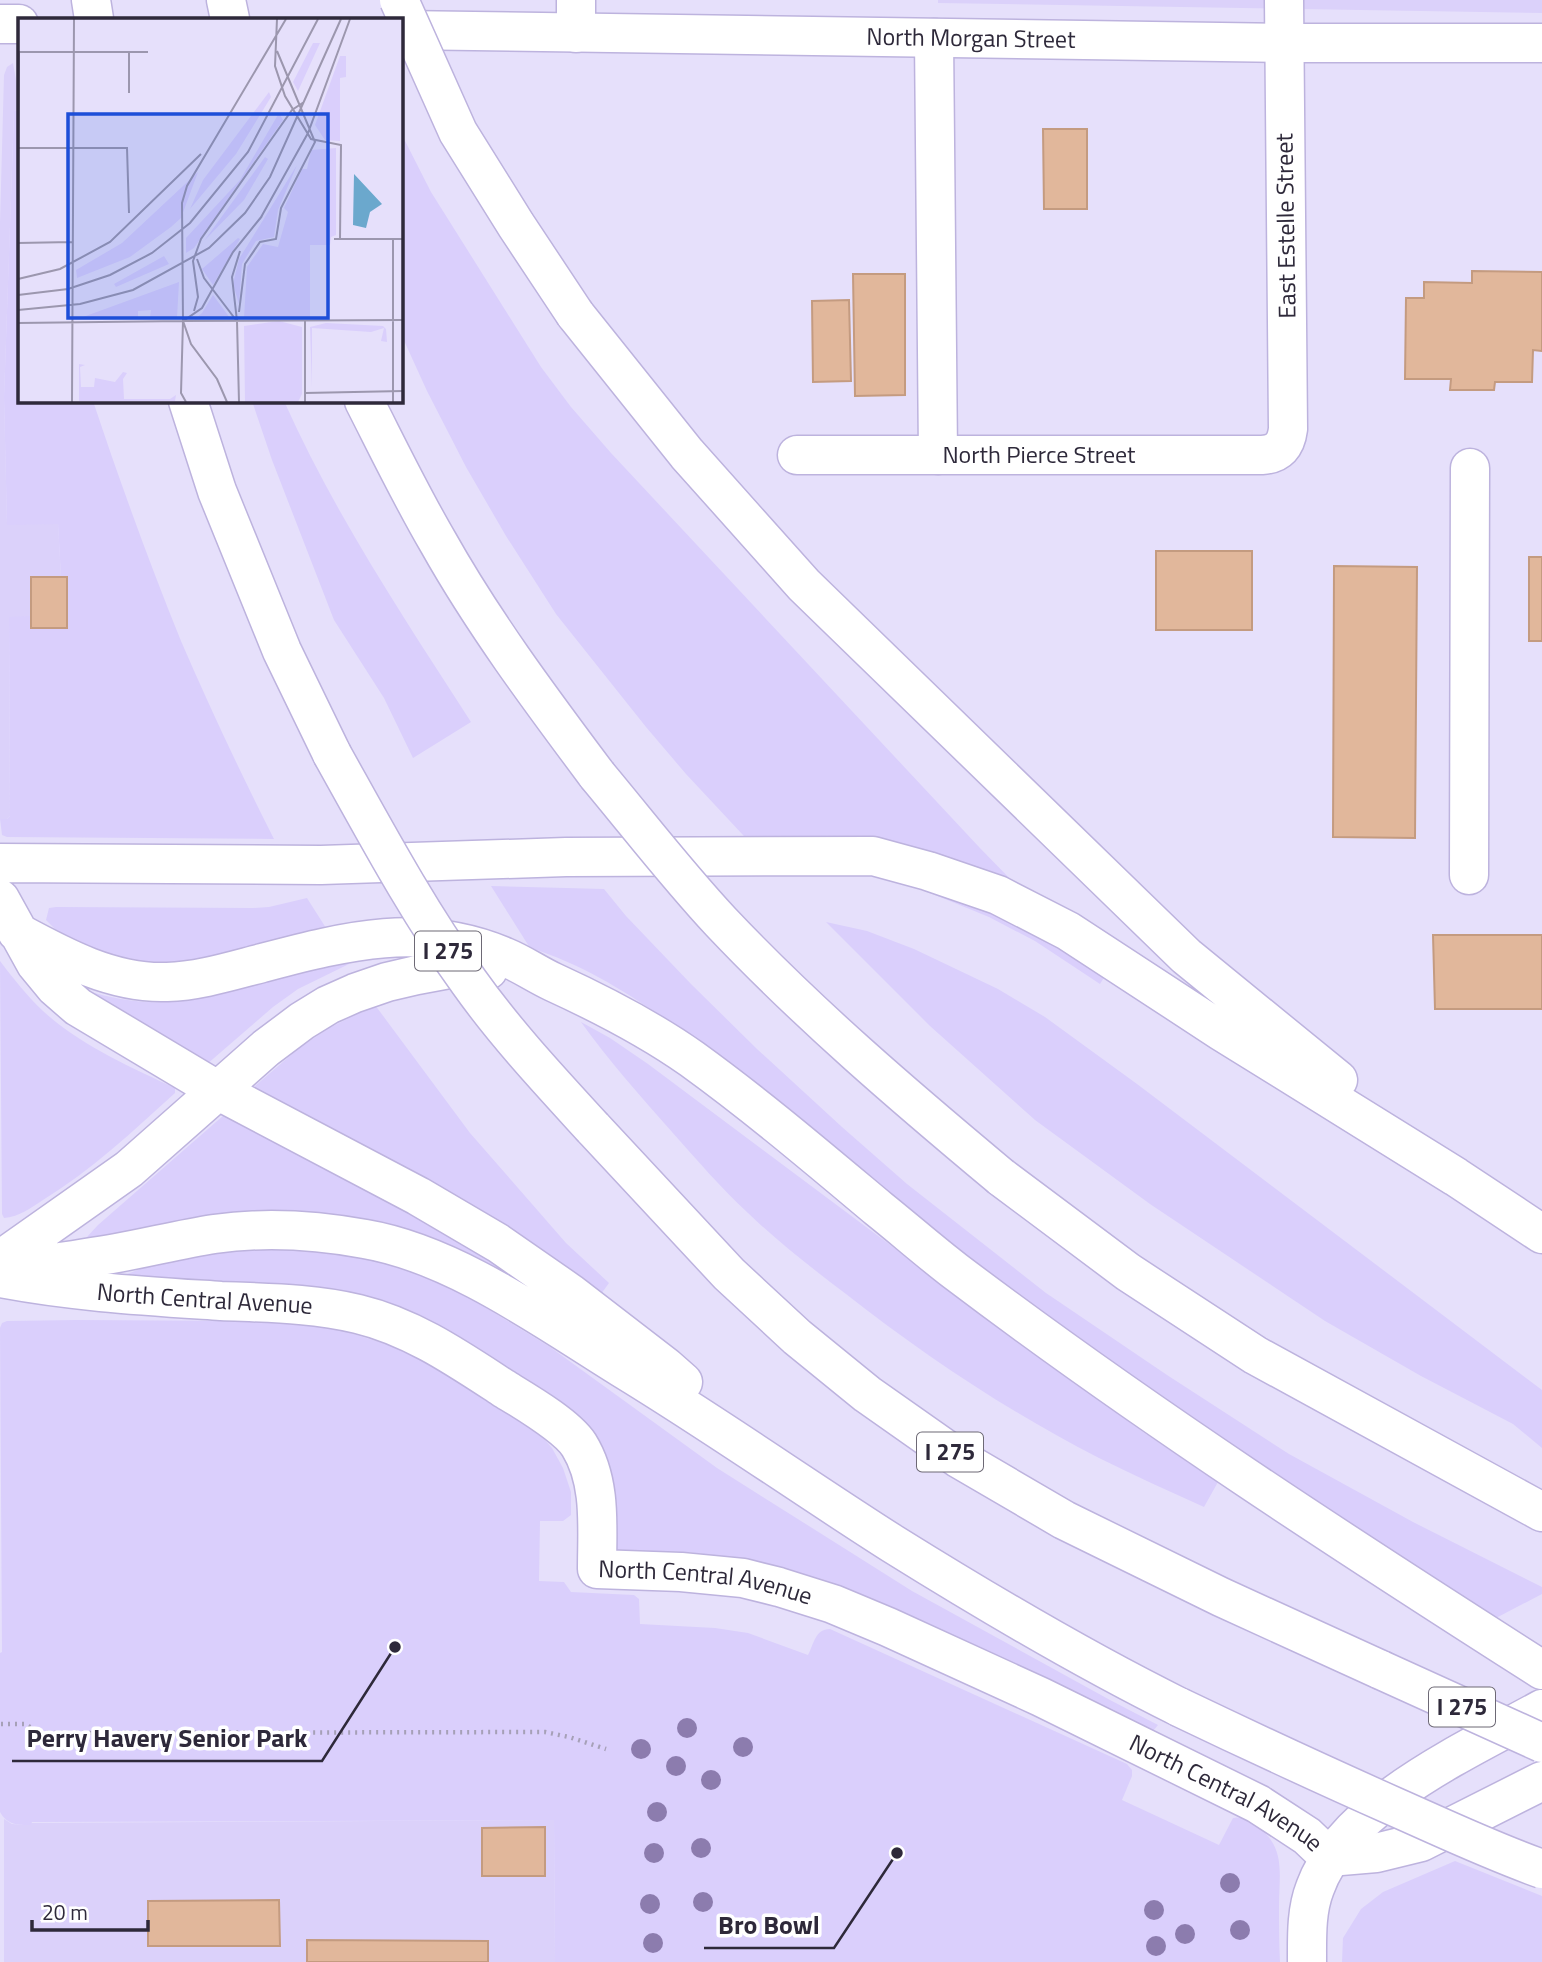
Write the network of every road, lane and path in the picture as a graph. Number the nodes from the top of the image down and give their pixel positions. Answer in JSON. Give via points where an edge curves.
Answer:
{"nodes":[{"id":1,"x":91,"y":0,"type":"edge"},
{"id":2,"x":226,"y":0,"type":"edge"},
{"id":3,"x":399,"y":0,"type":"edge"},
{"id":4,"x":1284,"y":0,"type":"edge"},
{"id":5,"x":576,"y":16,"type":"edge"},
{"id":6,"x":94,"y":18,"type":"edge"},
{"id":7,"x":230,"y":18,"type":"edge"},
{"id":8,"x":0,"y":24,"type":"edge"},
{"id":9,"x":18,"y":24,"type":"edge"},
{"id":10,"x":402,"y":30,"type":"edge"},
{"id":11,"x":934,"y":38,"type":"junction"},
{"id":12,"x":1284,"y":43,"type":"junction"},
{"id":13,"x":1542,"y":43,"type":"edge"},
{"id":14,"x":188,"y":402,"type":"edge"},
{"id":15,"x":365,"y":402,"type":"edge"},
{"id":16,"x":1279,"y":450,"type":"joint"},
{"id":17,"x":797,"y":456,"type":"dead end"},
{"id":18,"x":938,"y":456,"type":"junction"},
{"id":19,"x":1470,"y":468,"type":"dead end"},
{"id":20,"x":0,"y":863,"type":"edge"},
{"id":21,"x":1469,"y":875,"type":"dead end"},
{"id":22,"x":9,"y":915,"type":"edge"},
{"id":23,"x":546,"y":978,"type":"junction"},
{"id":24,"x":217,"y":1090,"type":"junction"},
{"id":25,"x":1456,"y":1177,"type":"junction"},
{"id":26,"x":1542,"y":1234,"type":"edge"},
{"id":27,"x":0,"y":1260,"type":"edge"},
{"id":28,"x":0,"y":1271,"type":"edge"},
{"id":29,"x":0,"y":1278,"type":"edge"},
{"id":30,"x":770,"y":1462,"type":"junction"},
{"id":31,"x":1542,"y":1512,"type":"edge"},
{"id":32,"x":1542,"y":1670,"type":"edge"},
{"id":33,"x":1542,"y":1709,"type":"edge"},
{"id":34,"x":1,"y":1724,"type":"edge"},
{"id":35,"x":1542,"y":1743,"type":"edge"},
{"id":36,"x":606,"y":1749,"type":"dead end"},
{"id":37,"x":1542,"y":1781,"type":"edge"},
{"id":38,"x":1372,"y":1811,"type":"junction"},
{"id":39,"x":1282,"y":1818,"type":"junction"},
{"id":40,"x":1329,"y":1857,"type":"junction"},
{"id":41,"x":1542,"y":1869,"type":"edge"},
{"id":42,"x":1307,"y":1962,"type":"edge"}],
"edges":[{"from":1,"to":6,"type":"main road"},
{"from":2,"to":7,"type":"main road"},
{"from":3,"to":25,"type":"main road","bridge":true,"via":[[458,132],[516,225],[575,314],[687,454],[814,595],[1186,956]]},
{"from":4,"to":12,"type":"main road","name":"East Estelle Street"},
{"from":5,"to":10,"type":"main road","name":"North Morgan Street"},
{"from":5,"to":11,"type":"main road","name":"North Morgan Street"},
{"from":8,"to":9,"type":"main road"},
{"from":11,"to":12,"type":"main road","name":"North Morgan Street"},
{"from":11,"to":18,"type":"main road"},
{"from":12,"to":13,"type":"main road","name":"North Morgan Street"},
{"from":12,"to":16,"type":"main road","name":"East Estelle Street","via":[[1288,429]]},
{"from":14,"to":35,"type":"main road","number":"I 275","bridge":true,"via":[[217,491],[277,639],[387,854],[469,982],[530,1060],[729,1274],[867,1394],[958,1458],[1064,1520]]},
{"from":15,"to":31,"type":"main road","bridge":true,"via":[[438,543],[544,704],[677,872],[762,964],[880,1074],[1001,1177],[1128,1272],[1255,1355]]},
{"from":16,"to":18,"type":"main road","name":"North Pierce Street","via":[[1262,456]]},
{"from":17,"to":18,"type":"main road","name":"North Pierce Street"},
{"from":19,"to":21,"type":"main road"},
{"from":20,"to":25,"type":"main road","via":[[321,865],[566,857],[873,856],[998,895],[1068,931]]},
{"from":22,"to":23,"type":"main road","via":[[75,962],[130,979],[163,982],[204,977],[331,945],[401,937],[441,939],[480,948]]},
{"from":22,"to":24,"type":"main road","via":[[36,964],[78,1007]]},
{"from":23,"to":24,"type":"main road","via":[[449,969],[366,989],[302,1021]]},
{"from":23,"to":32,"type":"main road","via":[[644,1028],[691,1059],[951,1268],[1114,1388]]},
{"from":24,"to":27,"type":"main road","via":[[128,1169]]},
{"from":24,"to":30,"type":"main road","via":[[418,1195],[498,1243],[666,1367]]},
{"from":25,"to":26,"type":"main road"},
{"from":28,"to":30,"type":"main road","via":[[215,1234],[264,1230],[367,1239],[422,1254],[481,1282]]},
{"from":29,"to":39,"type":"main road","name":"North Central Avenue","via":[[118,1295],[321,1307],[406,1330],[528,1403],[578,1443],[596,1496],[597,1569],[743,1578],[833,1604],[1041,1698]]},
{"from":30,"to":41,"type":"main road","bridge":true,"via":[[892,1543],[1105,1670],[1287,1759]]},
{"from":33,"to":38,"type":"main road","name":"North Central Avenue","via":[[1427,1773]]},
{"from":34,"to":36,"type":"path","via":[[26,1724],[47,1733],[545,1732]]},
{"from":37,"to":40,"type":"main road","name":"North Central Avenue","via":[[1420,1842],[1376,1853]]},
{"from":38,"to":39,"type":"main road"},
{"from":38,"to":40,"type":"main road","name":"North Central Avenue"},
{"from":39,"to":40,"type":"main road","name":"North Central Avenue"},
{"from":40,"to":42,"type":"main road","via":[[1314,1888]]}]}
